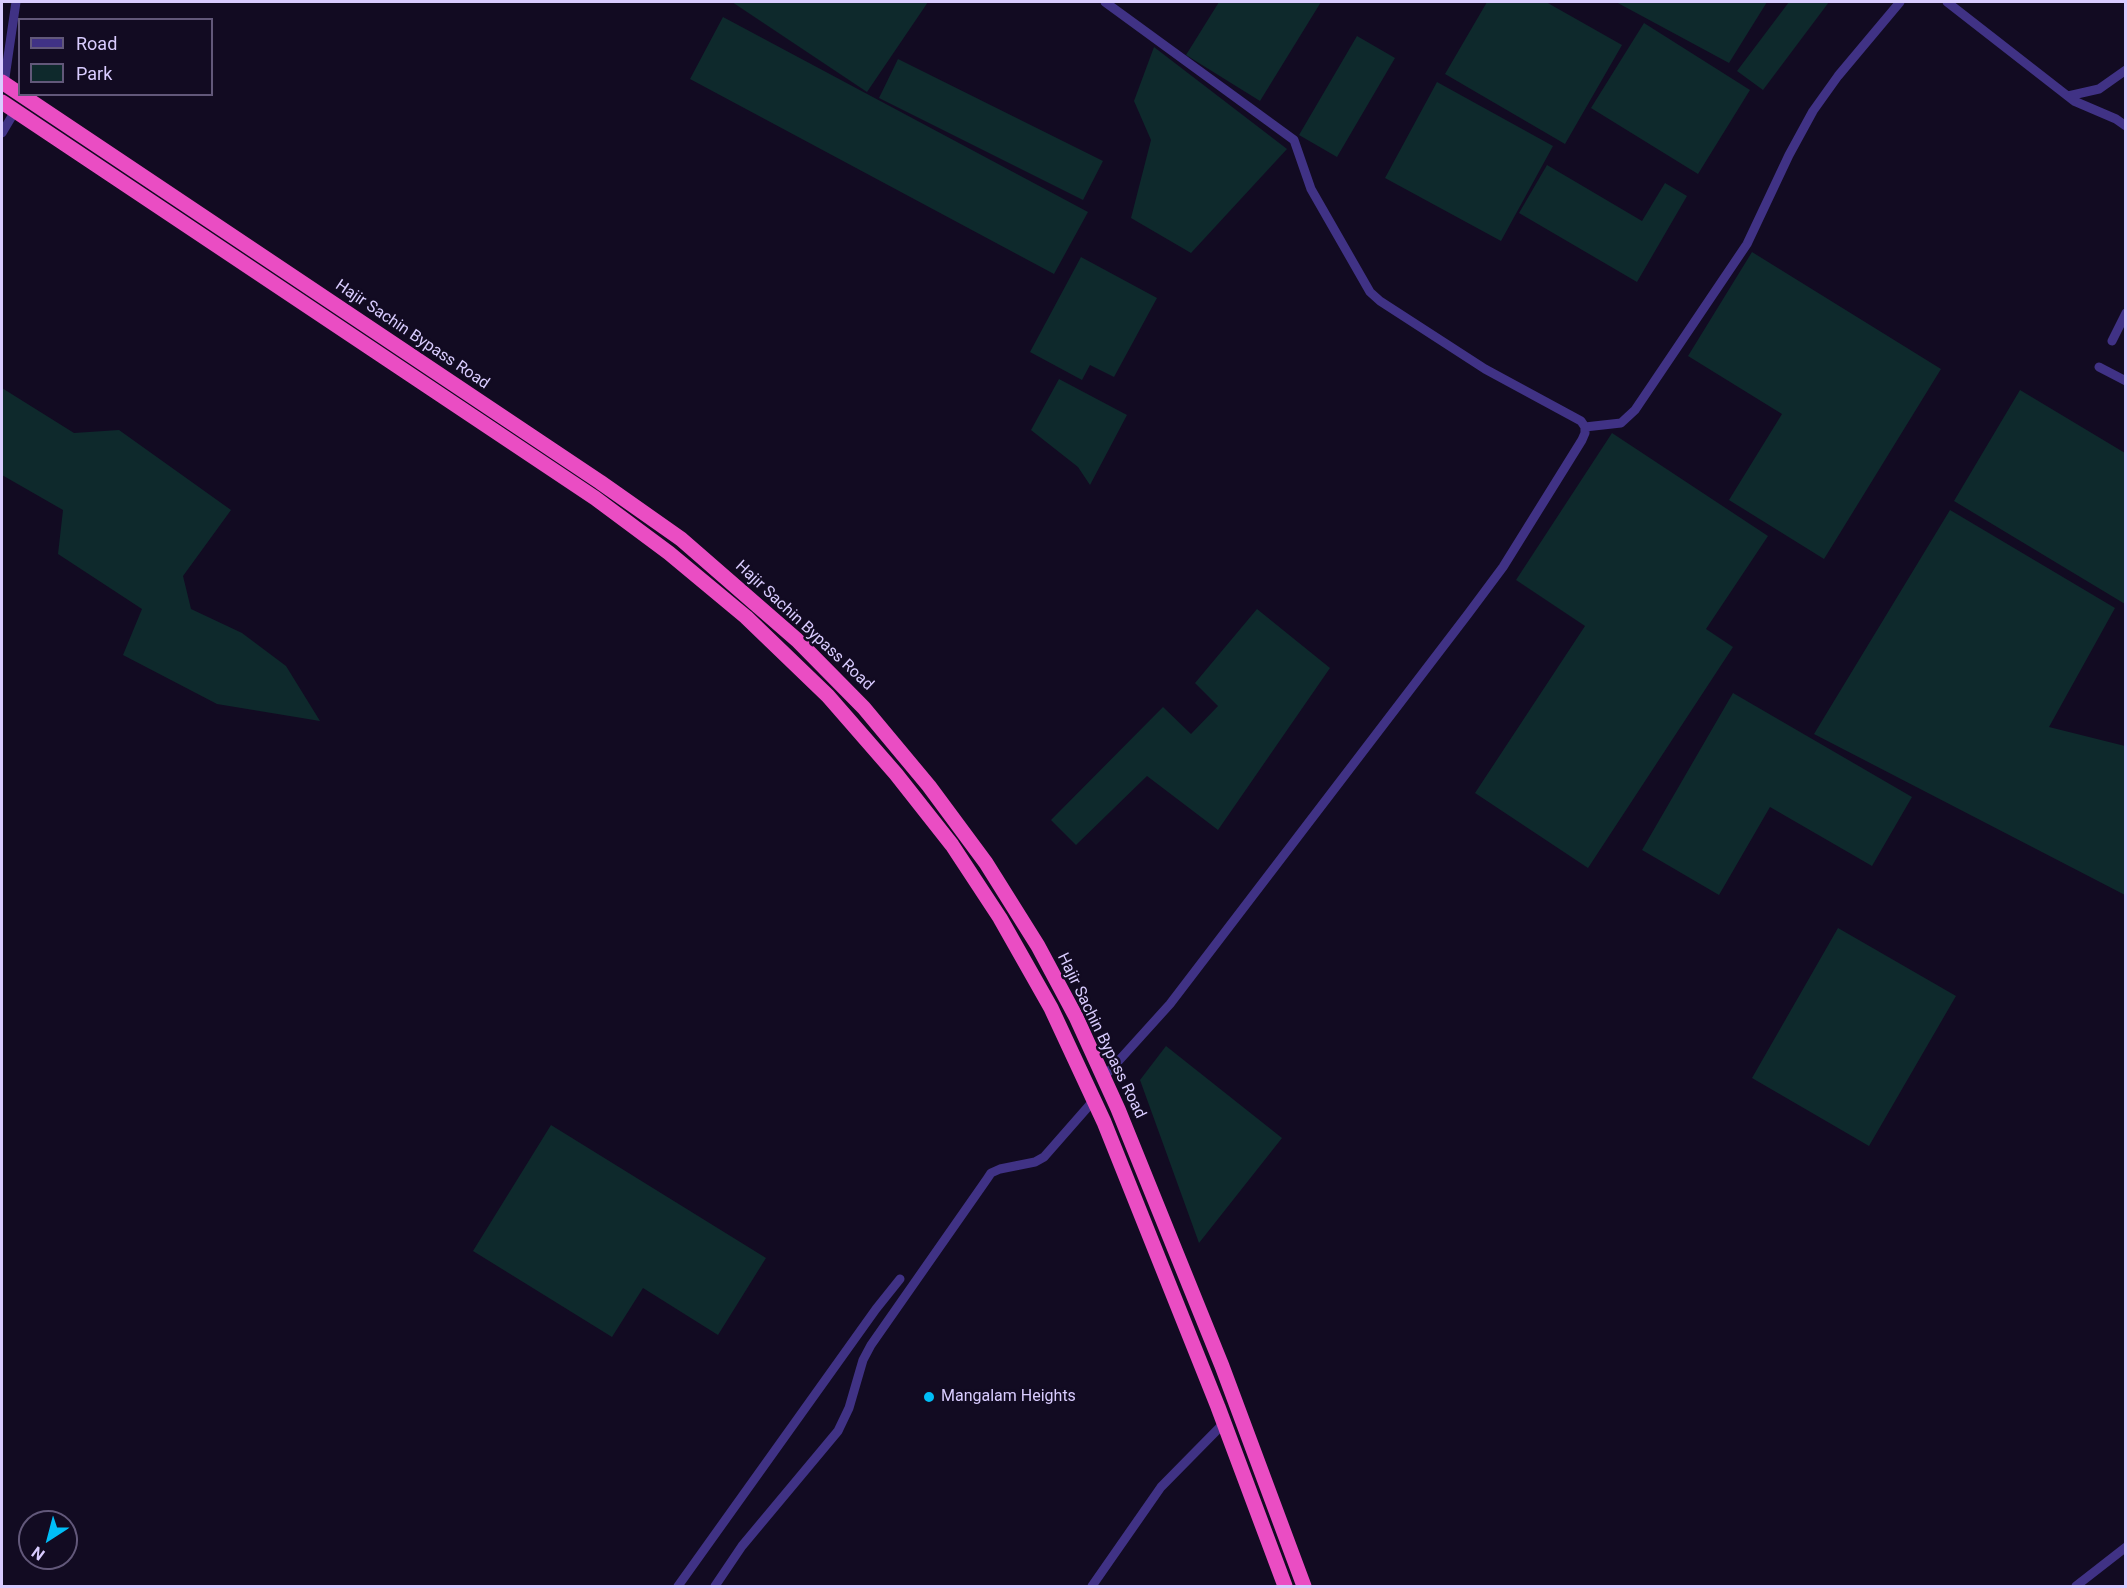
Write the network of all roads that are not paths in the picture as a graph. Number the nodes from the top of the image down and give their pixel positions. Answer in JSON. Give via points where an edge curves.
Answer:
{"nodes":[{"id":1,"x":16,"y":2,"type":"edge"},
{"id":2,"x":1105,"y":2,"type":"edge"},
{"id":3,"x":1900,"y":2,"type":"edge"},
{"id":4,"x":1947,"y":2,"type":"edge"},
{"id":5,"x":2126,"y":70,"type":"edge"},
{"id":6,"x":3,"y":83,"type":"edge"},
{"id":7,"x":18,"y":93,"type":"edge"},
{"id":8,"x":23,"y":96,"type":"edge"},
{"id":9,"x":2068,"y":96,"type":"junction"},
{"id":10,"x":2,"y":102,"type":"edge"},
{"id":11,"x":15,"y":111,"type":"junction"},
{"id":12,"x":2126,"y":126,"type":"edge"},
{"id":13,"x":2,"y":134,"type":"edge"},
{"id":14,"x":2126,"y":313,"type":"edge"},
{"id":15,"x":2112,"y":341,"type":"dead end"},
{"id":16,"x":2100,"y":367,"type":"dead end"},
{"id":17,"x":2126,"y":381,"type":"edge"},
{"id":18,"x":1585,"y":427,"type":"junction"},
{"id":19,"x":1104,"y":1077,"type":"junction"},
{"id":20,"x":1094,"y":1100,"type":"junction"},
{"id":21,"x":900,"y":1279,"type":"dead end"},
{"id":22,"x":1224,"y":1423,"type":"junction"},
{"id":23,"x":2126,"y":1547,"type":"edge"},
{"id":24,"x":678,"y":1587,"type":"edge"},
{"id":25,"x":715,"y":1587,"type":"edge"},
{"id":26,"x":1092,"y":1587,"type":"edge"},
{"id":27,"x":1285,"y":1587,"type":"edge"},
{"id":28,"x":1304,"y":1587,"type":"edge"},
{"id":29,"x":2076,"y":1587,"type":"edge"}],
"edges":[{"from":1,"to":6,"type":"street"},
{"from":2,"to":18,"type":"street","via":[[1294,140],[1311,189],[1370,292],[1380,301],[1485,369],[1581,421]]},
{"from":3,"to":18,"type":"street","via":[[1813,111],[1747,244],[1635,410],[1621,423]]},
{"from":4,"to":9,"type":"street"},
{"from":5,"to":9,"type":"street","via":[[2099,89]]},
{"from":6,"to":7,"type":"highway","name":"Hajir Sachin Bypass Road"},
{"from":8,"to":19,"type":"highway","name":"Hajir Sachin Bypass Road","via":[[681,538],[796,640],[864,708],[986,863],[1043,956]]},
{"from":9,"to":12,"type":"street"},
{"from":10,"to":11,"type":"highway"},
{"from":11,"to":13,"type":"street"},
{"from":11,"to":20,"type":"highway","via":[[595,498],[746,617],[828,696],[952,845],[1000,918],[1051,1008]]},
{"from":14,"to":15,"type":"street"},
{"from":16,"to":17,"type":"street"},
{"from":18,"to":19,"type":"street","via":[[1582,440],[1545,500],[1468,615],[1170,1004]]},
{"from":19,"to":28,"type":"highway","name":"Hajir Sachin Bypass Road","via":[[1222,1366]]},
{"from":20,"to":22,"type":"highway"},
{"from":20,"to":25,"type":"street","via":[[1044,1157],[1000,1169],[987,1179],[871,1345],[838,1431],[741,1546]]},
{"from":21,"to":24,"type":"street"},
{"from":22,"to":26,"type":"street","via":[[1161,1487]]},
{"from":22,"to":27,"type":"highway"},
{"from":23,"to":29,"type":"street"}]}
